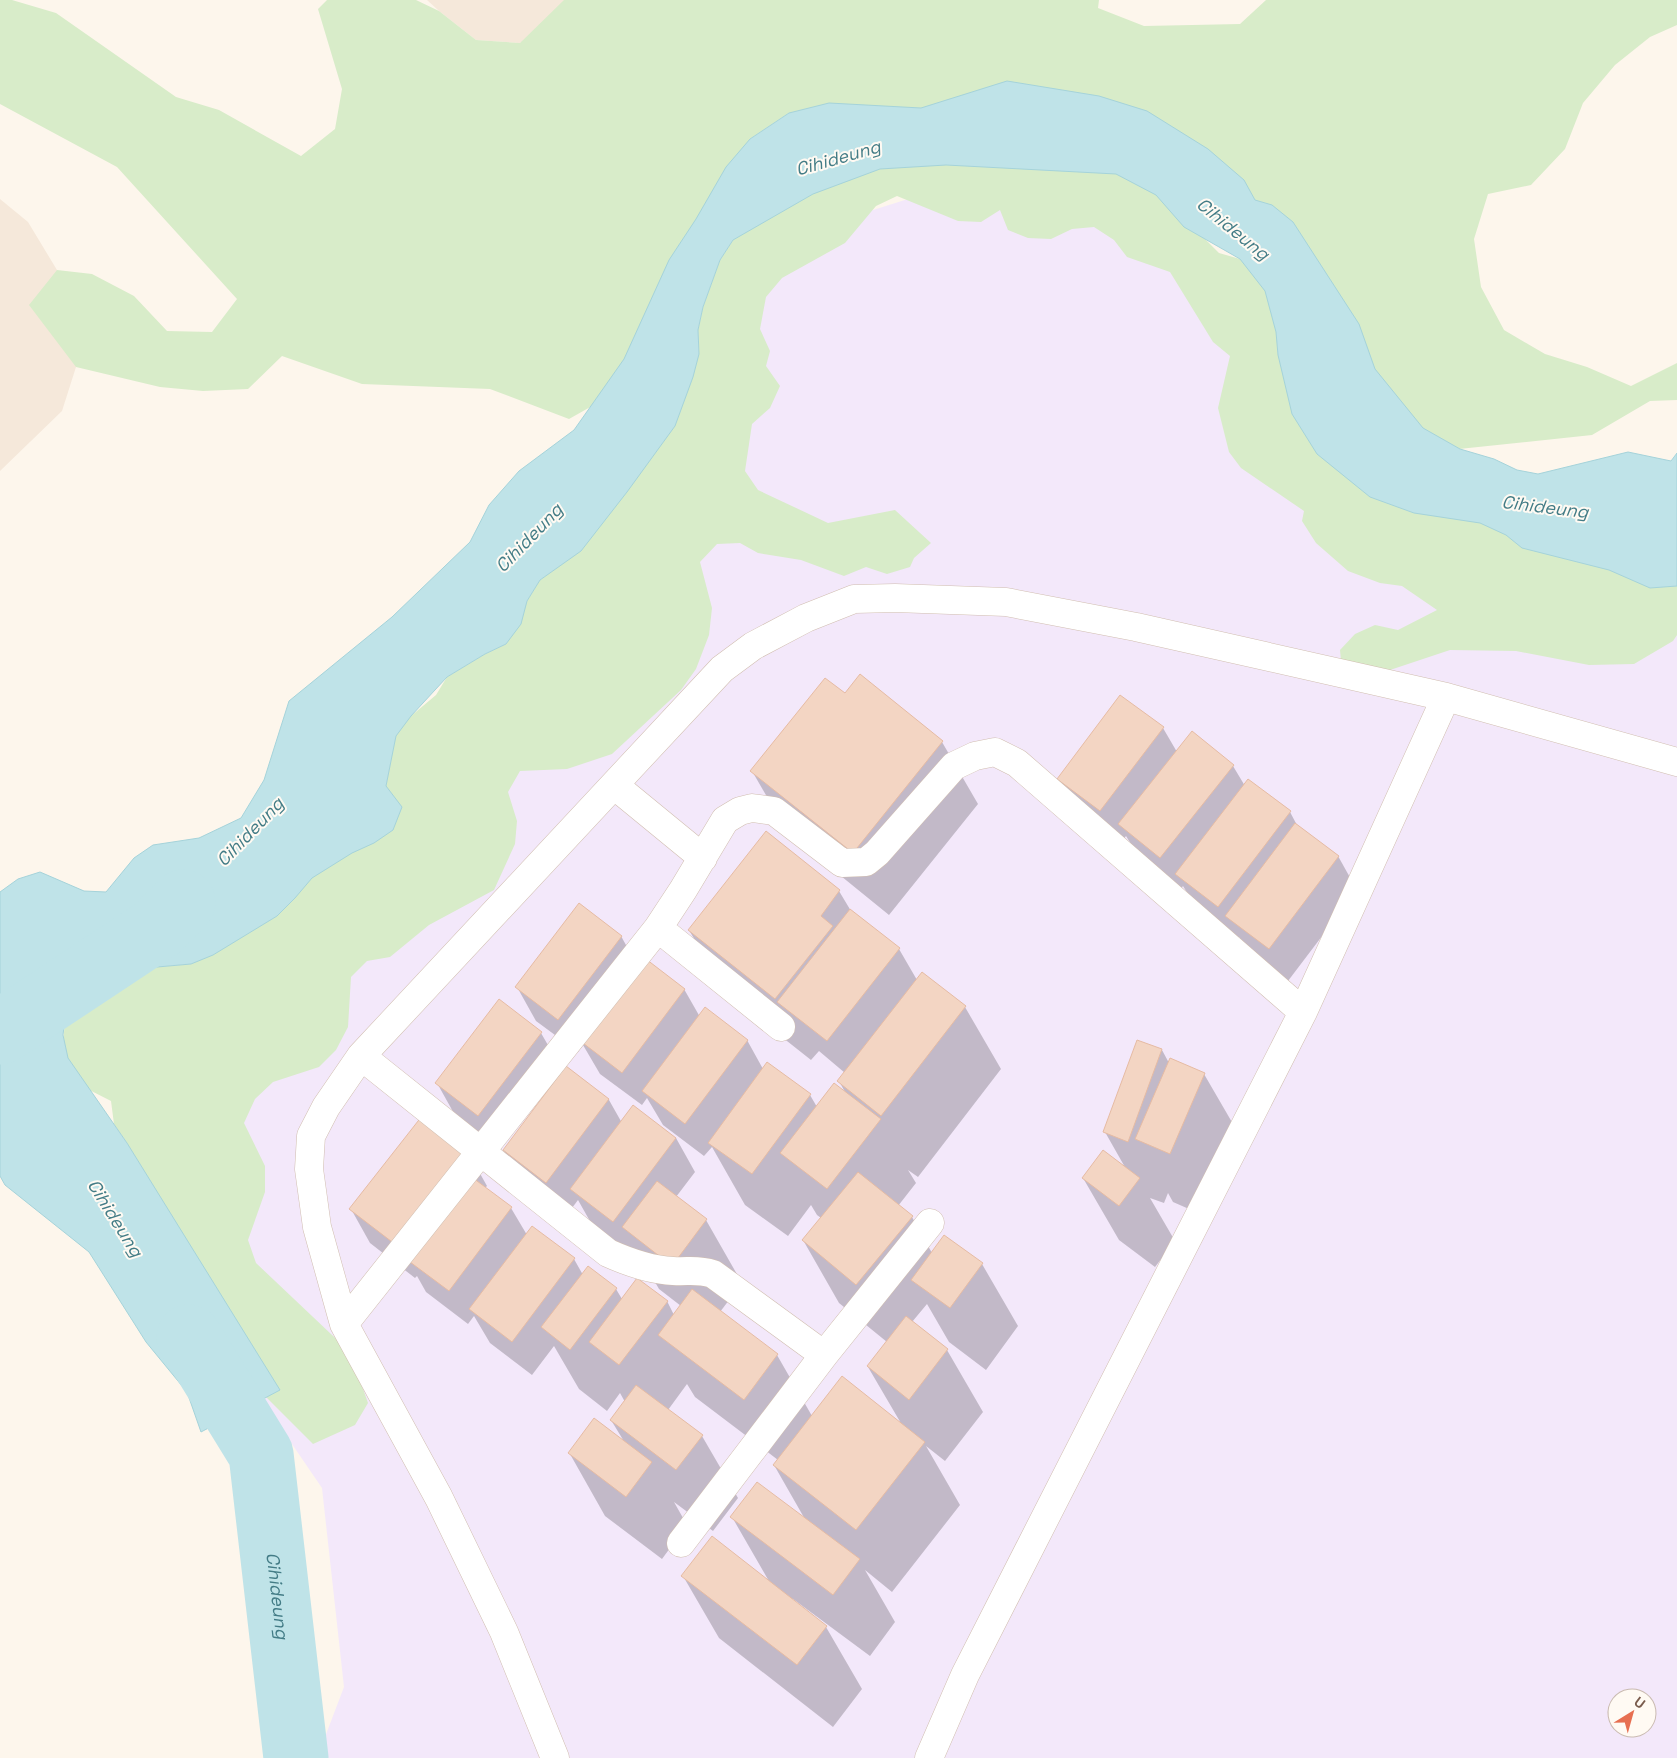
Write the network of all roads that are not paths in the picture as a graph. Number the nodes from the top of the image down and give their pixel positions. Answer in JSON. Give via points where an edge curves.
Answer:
{"nodes":[{"id":1,"x":1446,"y":697,"type":"junction"},
{"id":2,"x":1677,"y":762,"type":"edge"},
{"id":3,"x":614,"y":785,"type":"junction"},
{"id":4,"x":702,"y":858,"type":"junction"},
{"id":5,"x":658,"y":928,"type":"junction"},
{"id":6,"x":1303,"y":1012,"type":"junction"},
{"id":7,"x":781,"y":1027,"type":"dead end"},
{"id":8,"x":360,"y":1056,"type":"junction"},
{"id":9,"x":480,"y":1151,"type":"junction"},
{"id":10,"x":930,"y":1223,"type":"dead end"},
{"id":11,"x":344,"y":1324,"type":"junction"},
{"id":12,"x":824,"y":1355,"type":"junction"},
{"id":13,"x":681,"y":1543,"type":"dead end"},
{"id":14,"x":555,"y":1758,"type":"edge"},
{"id":15,"x":929,"y":1758,"type":"edge"}],
"edges":[{"from":1,"to":2,"type":"lane"},
{"from":1,"to":3,"type":"lane","via":[[1136,627],[1006,602],[854,599],[806,618],[753,646],[722,669]]},
{"from":1,"to":6,"type":"lane"},
{"from":3,"to":4,"type":"lane"},
{"from":3,"to":8,"type":"lane"},
{"from":4,"to":5,"type":"lane"},
{"from":4,"to":6,"type":"lane","via":[[725,820],[752,808],[774,811],[842,862],[866,862],[954,766],[975,756],[995,752],[1018,763]]},
{"from":5,"to":7,"type":"lane"},
{"from":5,"to":9,"type":"lane"},
{"from":6,"to":15,"type":"lane","via":[[965,1675]]},
{"from":8,"to":9,"type":"lane"},
{"from":8,"to":11,"type":"lane","via":[[326,1106],[311,1136],[309,1169],[317,1227]]},
{"from":9,"to":11,"type":"lane"},
{"from":9,"to":12,"type":"lane","via":[[608,1253],[653,1268],[700,1270],[713,1274]]},
{"from":10,"to":12,"type":"lane"},
{"from":11,"to":14,"type":"lane","via":[[439,1498],[504,1632]]},
{"from":12,"to":13,"type":"lane"}]}
